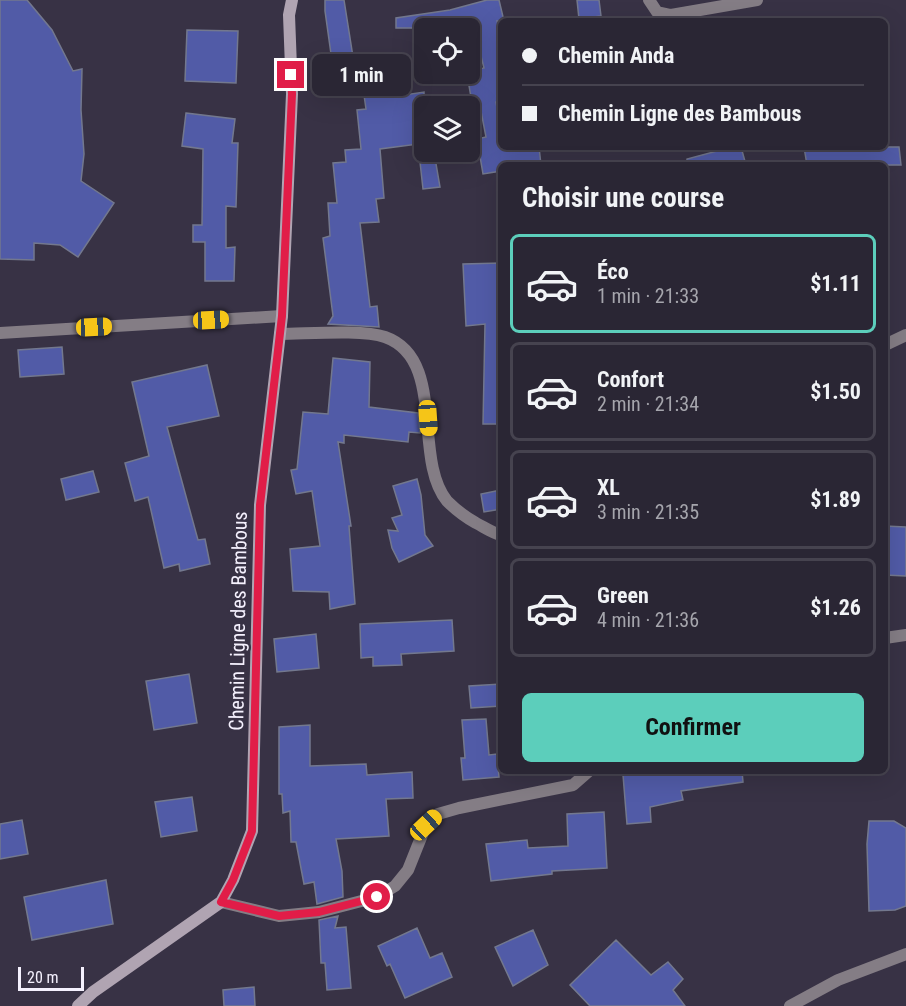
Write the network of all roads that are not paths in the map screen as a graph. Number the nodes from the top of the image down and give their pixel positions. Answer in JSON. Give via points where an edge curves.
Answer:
{"nodes":[{"id":1,"x":283,"y":0,"type":"edge"},
{"id":2,"x":292,"y":0,"type":"edge"},
{"id":3,"x":649,"y":0,"type":"edge"},
{"id":4,"x":757,"y":0,"type":"edge"},
{"id":5,"x":289,"y":15,"type":"junction"},
{"id":6,"x":282,"y":316,"type":"junction"},
{"id":7,"x":0,"y":333,"type":"edge"},
{"id":8,"x":279,"y":334,"type":"junction"},
{"id":9,"x":906,"y":335,"type":"edge"},
{"id":10,"x":888,"y":344,"type":"edge"},
{"id":11,"x":498,"y":533,"type":"edge"},
{"id":12,"x":906,"y":635,"type":"edge"},
{"id":13,"x":888,"y":638,"type":"edge"},
{"id":14,"x":585,"y":774,"type":"edge"},
{"id":15,"x":221,"y":902,"type":"junction"},
{"id":16,"x":906,"y":954,"type":"edge"},
{"id":17,"x":78,"y":1006,"type":"edge"},
{"id":18,"x":790,"y":1006,"type":"edge"}],
"edges":[{"from":1,"to":5,"type":"main road","name":"Chemin Ligne des Bambous"},
{"from":2,"to":5,"type":"main road","name":"Chemin Ligne des Bambous"},
{"from":3,"to":4,"type":"street","via":[[657,12],[671,15]]},
{"from":5,"to":6,"type":"main road","name":"Chemin Ligne des Bambous","via":[[292,94]]},
{"from":6,"to":7,"type":"street"},
{"from":6,"to":8,"type":"main road","name":"Chemin Ligne des Bambous"},
{"from":8,"to":11,"type":"street","via":[[368,334],[399,344],[420,380],[426,400],[430,453],[447,500],[470,519]]},
{"from":8,"to":15,"type":"main road","name":"Chemin Ligne des Bambous","via":[[260,505],[252,831]]},
{"from":9,"to":10,"type":"street"},
{"from":12,"to":13,"type":"street"},
{"from":14,"to":15,"type":"street","via":[[573,784],[438,814],[426,825],[408,870],[395,886],[377,897],[319,912],[279,916]]},
{"from":15,"to":17,"type":"main road","name":"Chemin Ligne des Bambous"},
{"from":16,"to":18,"type":"street","via":[[838,980]]}]}
